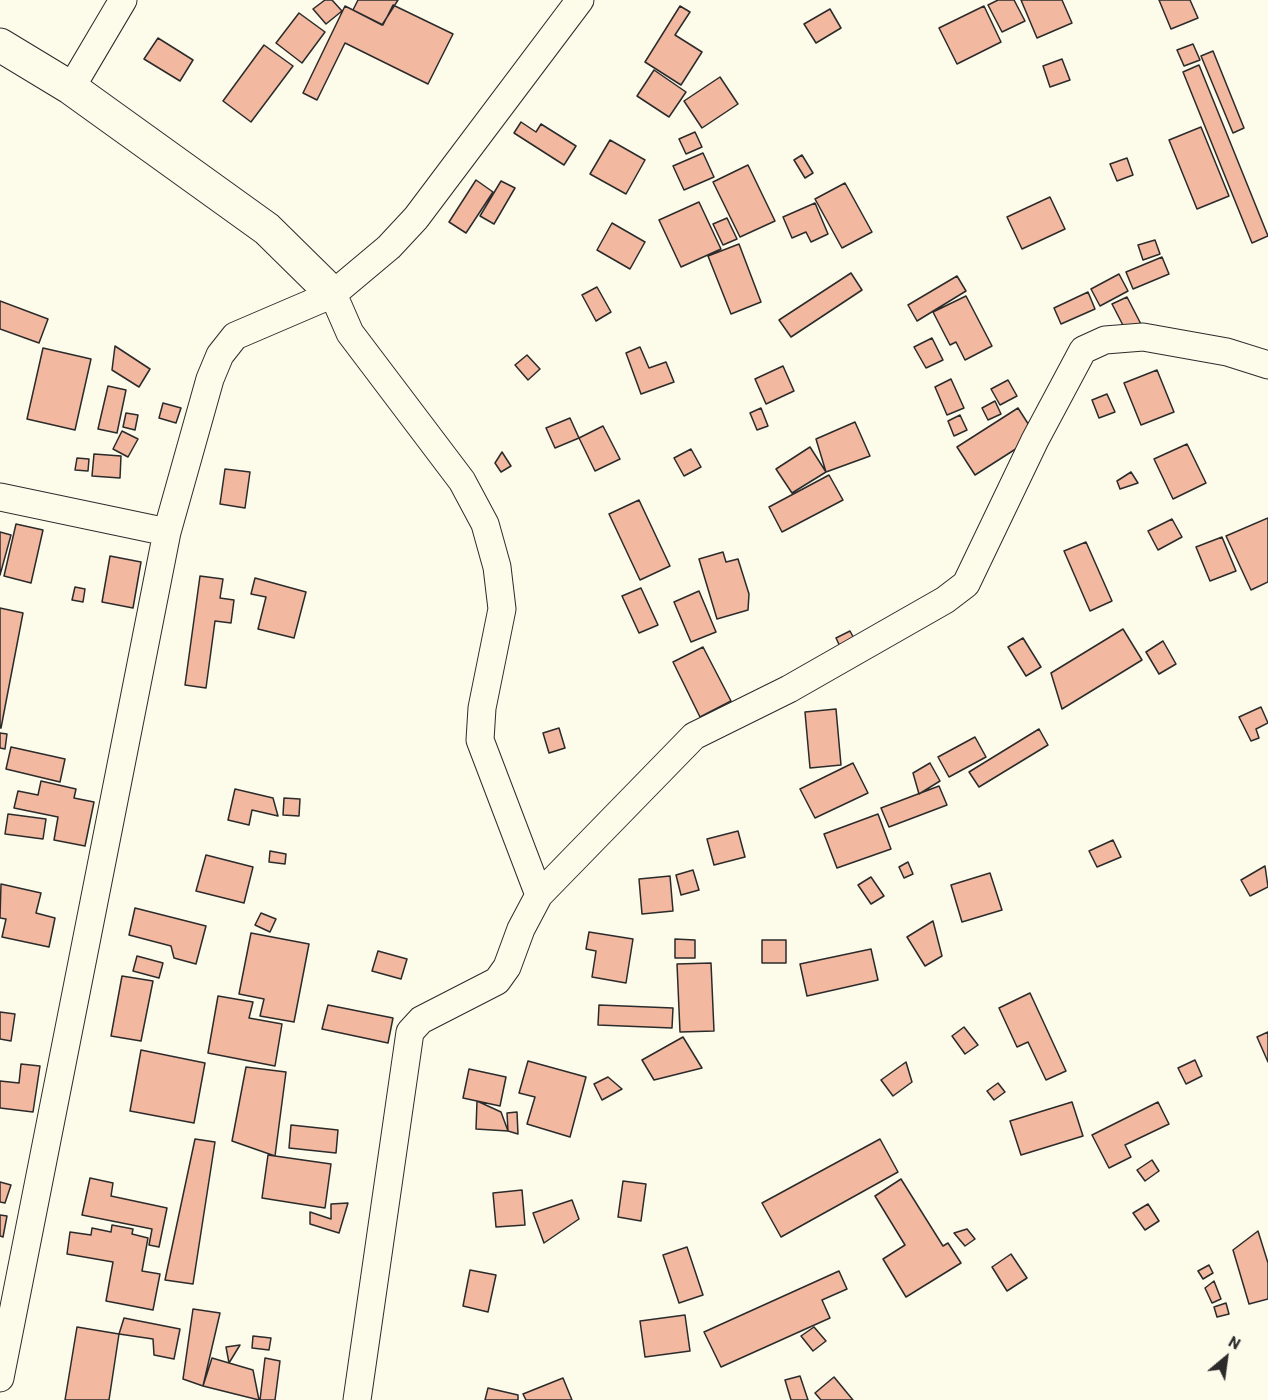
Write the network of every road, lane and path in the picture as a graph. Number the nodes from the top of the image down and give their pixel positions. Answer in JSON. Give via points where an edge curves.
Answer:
{"nodes":[{"id":1,"x":123,"y":0,"type":"edge"},
{"id":2,"x":580,"y":0,"type":"edge"},
{"id":3,"x":0,"y":45,"type":"edge"},
{"id":4,"x":71,"y":88,"type":"junction"},
{"id":5,"x":333,"y":294,"type":"junction"},
{"id":6,"x":1268,"y":365,"type":"edge"},
{"id":7,"x":0,"y":497,"type":"edge"},
{"id":8,"x":167,"y":532,"type":"junction"},
{"id":9,"x":539,"y":895,"type":"junction"},
{"id":10,"x":0,"y":1378,"type":"edge"},
{"id":11,"x":357,"y":1400,"type":"edge"}],
"edges":[{"from":1,"to":4,"type":"street"},
{"from":2,"to":5,"type":"street","via":[[416,218],[389,247]]},
{"from":3,"to":4,"type":"main road"},
{"from":4,"to":5,"type":"main road","via":[[267,229]]},
{"from":5,"to":8,"type":"street","via":[[235,336],[220,355]]},
{"from":5,"to":9,"type":"street","via":[[350,333],[462,481],[485,524],[497,567],[501,609],[482,708],[480,740]]},
{"from":6,"to":9,"type":"street","via":[[1227,352],[1143,337],[1105,340],[1083,350],[966,584],[945,600],[789,689],[694,736]]},
{"from":7,"to":8,"type":"street"},
{"from":8,"to":10,"type":"street"},
{"from":9,"to":11,"type":"street","via":[[497,981],[421,1020],[410,1032]]}]}
